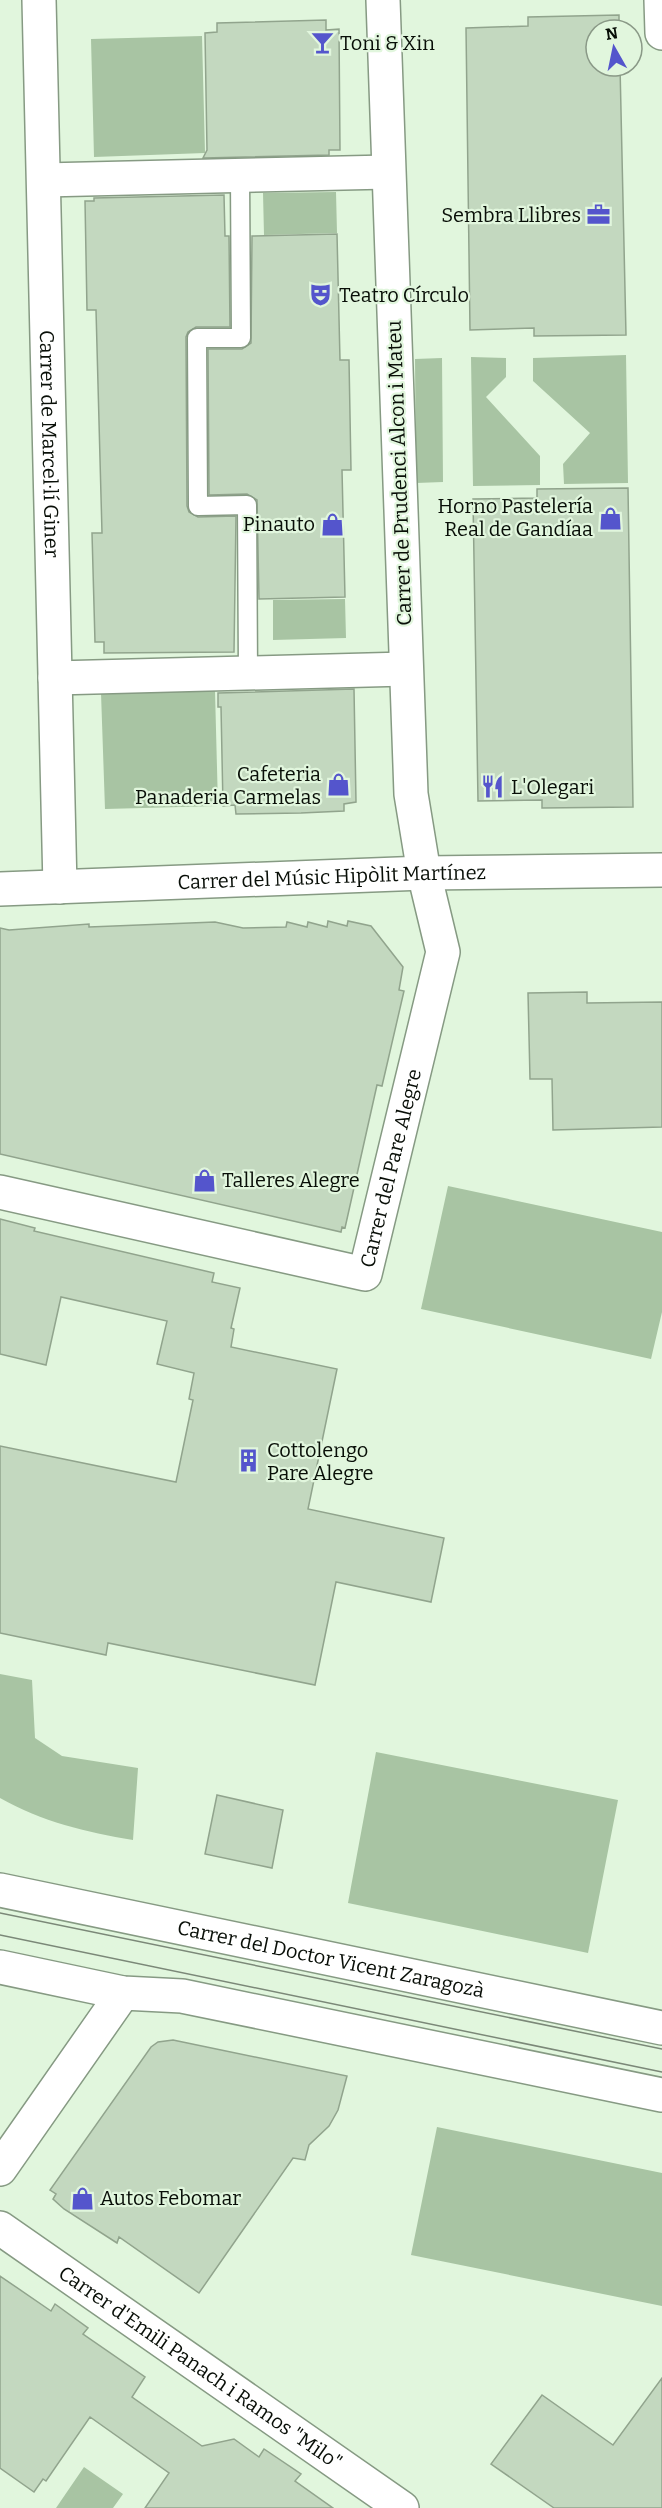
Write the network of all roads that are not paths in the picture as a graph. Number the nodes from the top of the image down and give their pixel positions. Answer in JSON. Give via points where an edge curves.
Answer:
{"nodes":[{"id":1,"x":39,"y":0,"type":"edge"},
{"id":2,"x":383,"y":0,"type":"edge"},
{"id":3,"x":661,"y":0,"type":"edge"},
{"id":4,"x":662,"y":33,"type":"edge"},
{"id":5,"x":388,"y":172,"type":"junction"},
{"id":6,"x":240,"y":176,"type":"junction"},
{"id":7,"x":44,"y":180,"type":"junction"},
{"id":8,"x":406,"y":669,"type":"junction"},
{"id":9,"x":248,"y":672,"type":"junction"},
{"id":10,"x":55,"y":678,"type":"junction"},
{"id":11,"x":662,"y":870,"type":"edge"},
{"id":12,"x":424,"y":873,"type":"junction"},
{"id":13,"x":60,"y":887,"type":"junction"},
{"id":14,"x":0,"y":889,"type":"edge"},
{"id":15,"x":0,"y":1192,"type":"edge"},
{"id":16,"x":0,"y":1890,"type":"edge"},
{"id":17,"x":0,"y":1967,"type":"edge"},
{"id":18,"x":123,"y":1993,"type":"junction"},
{"id":19,"x":662,"y":2028,"type":"edge"},
{"id":20,"x":662,"y":2095,"type":"edge"},
{"id":21,"x":0,"y":2169,"type":"edge"},
{"id":22,"x":0,"y":2228,"type":"edge"},
{"id":23,"x":402,"y":2508,"type":"edge"}],
"edges":[{"from":1,"to":7,"type":"street","name":"Carrer de Marcel·lí Giner"},
{"from":2,"to":5,"type":"street","name":"Carrer de Prudenci Alcon i Mateu"},
{"from":3,"to":4,"type":"street"},
{"from":5,"to":6,"type":"street"},
{"from":5,"to":8,"type":"street","name":"Carrer de Prudenci Alcon i Mateu"},
{"from":6,"to":7,"type":"street"},
{"from":6,"to":9,"type":"lane","via":[[241,338],[196,338],[198,506],[247,506]]},
{"from":7,"to":10,"type":"street","name":"Carrer de Marcel·lí Giner"},
{"from":8,"to":9,"type":"street"},
{"from":8,"to":12,"type":"street","name":"Carrer de Prudenci Alcon i Mateu","via":[[411,794]]},
{"from":9,"to":10,"type":"street"},
{"from":10,"to":13,"type":"street","name":"Carrer de Marcel·lí Giner"},
{"from":11,"to":12,"type":"street","name":"Carrer del Músic Hipòlit Martínez"},
{"from":12,"to":13,"type":"street","name":"Carrer del Músic Hipòlit Martínez"},
{"from":12,"to":15,"type":"street","name":"Carrer del Pare Alegre","via":[[443,952],[365,1274]]},
{"from":13,"to":14,"type":"street","name":"Carrer del Músic Hipòlit Martínez"},
{"from":16,"to":19,"type":"street","name":"Carrer del Doctor Vicent Zaragozà"},
{"from":17,"to":18,"type":"street"},
{"from":18,"to":20,"type":"street","via":[[182,1996]]},
{"from":18,"to":21,"type":"street"},
{"from":22,"to":23,"type":"street","name":"Carrer d'Emili Panach i Ramos \"Milo\""}]}
